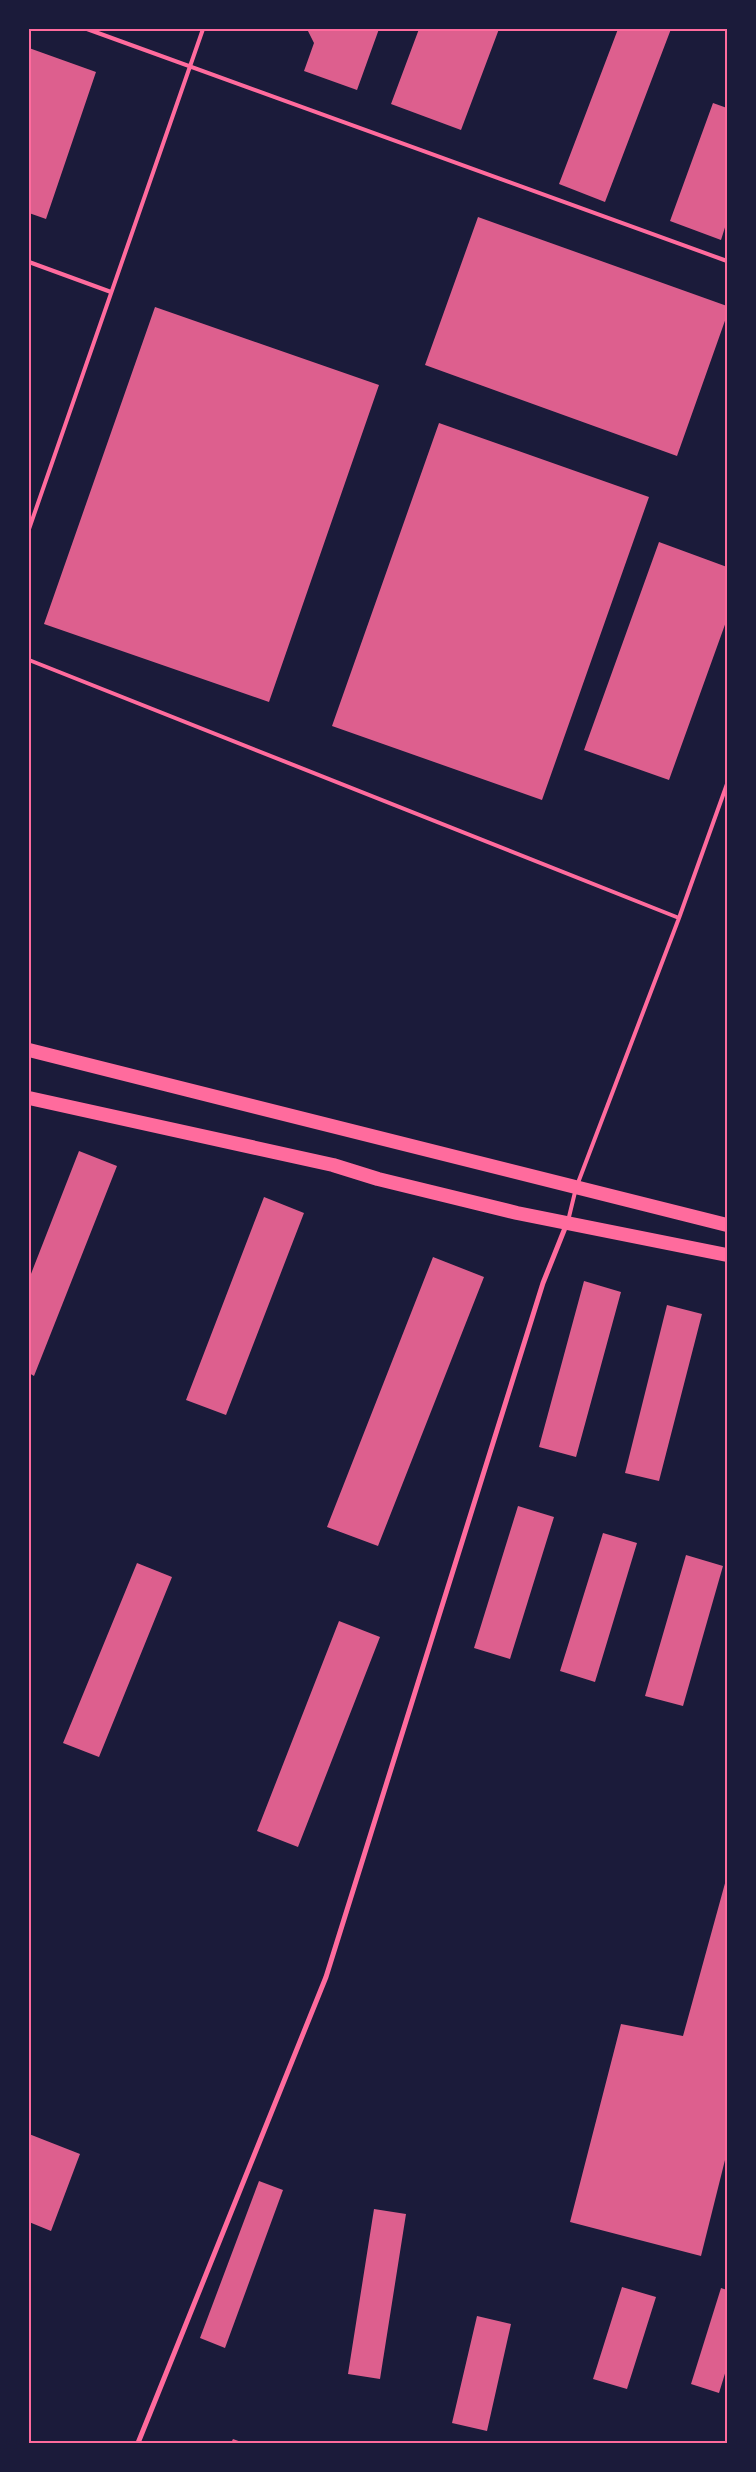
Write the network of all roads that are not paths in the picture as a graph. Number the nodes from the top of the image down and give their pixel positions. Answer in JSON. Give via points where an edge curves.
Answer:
{"nodes":[{"id":1,"x":87,"y":29,"type":"edge"},
{"id":2,"x":203,"y":29,"type":"edge"},
{"id":3,"x":190,"y":66,"type":"junction"},
{"id":4,"x":727,"y":261,"type":"edge"},
{"id":5,"x":29,"y":262,"type":"edge"},
{"id":6,"x":111,"y":292,"type":"junction"},
{"id":7,"x":29,"y":529,"type":"edge"},
{"id":8,"x":29,"y":660,"type":"edge"},
{"id":9,"x":727,"y":784,"type":"edge"},
{"id":10,"x":679,"y":918,"type":"junction"},
{"id":11,"x":29,"y":1050,"type":"edge"},
{"id":12,"x":29,"y":1098,"type":"edge"},
{"id":13,"x":576,"y":1188,"type":"junction"},
{"id":14,"x":568,"y":1222,"type":"junction"},
{"id":15,"x":727,"y":1225,"type":"edge"},
{"id":16,"x":727,"y":1255,"type":"edge"},
{"id":17,"x":138,"y":2443,"type":"edge"}],
"edges":[{"from":1,"to":3,"type":"lane"},
{"from":2,"to":3,"type":"lane"},
{"from":3,"to":4,"type":"lane"},
{"from":3,"to":6,"type":"lane"},
{"from":5,"to":6,"type":"lane"},
{"from":6,"to":7,"type":"lane"},
{"from":8,"to":10,"type":"lane"},
{"from":9,"to":10,"type":"lane"},
{"from":10,"to":13,"type":"lane"},
{"from":11,"to":13,"type":"highway"},
{"from":12,"to":14,"type":"highway","via":[[333,1165],[517,1213]]},
{"from":13,"to":14,"type":"lane"},
{"from":13,"to":15,"type":"highway"},
{"from":14,"to":16,"type":"highway"},
{"from":14,"to":17,"type":"street","via":[[543,1284],[326,1976]]}]}
